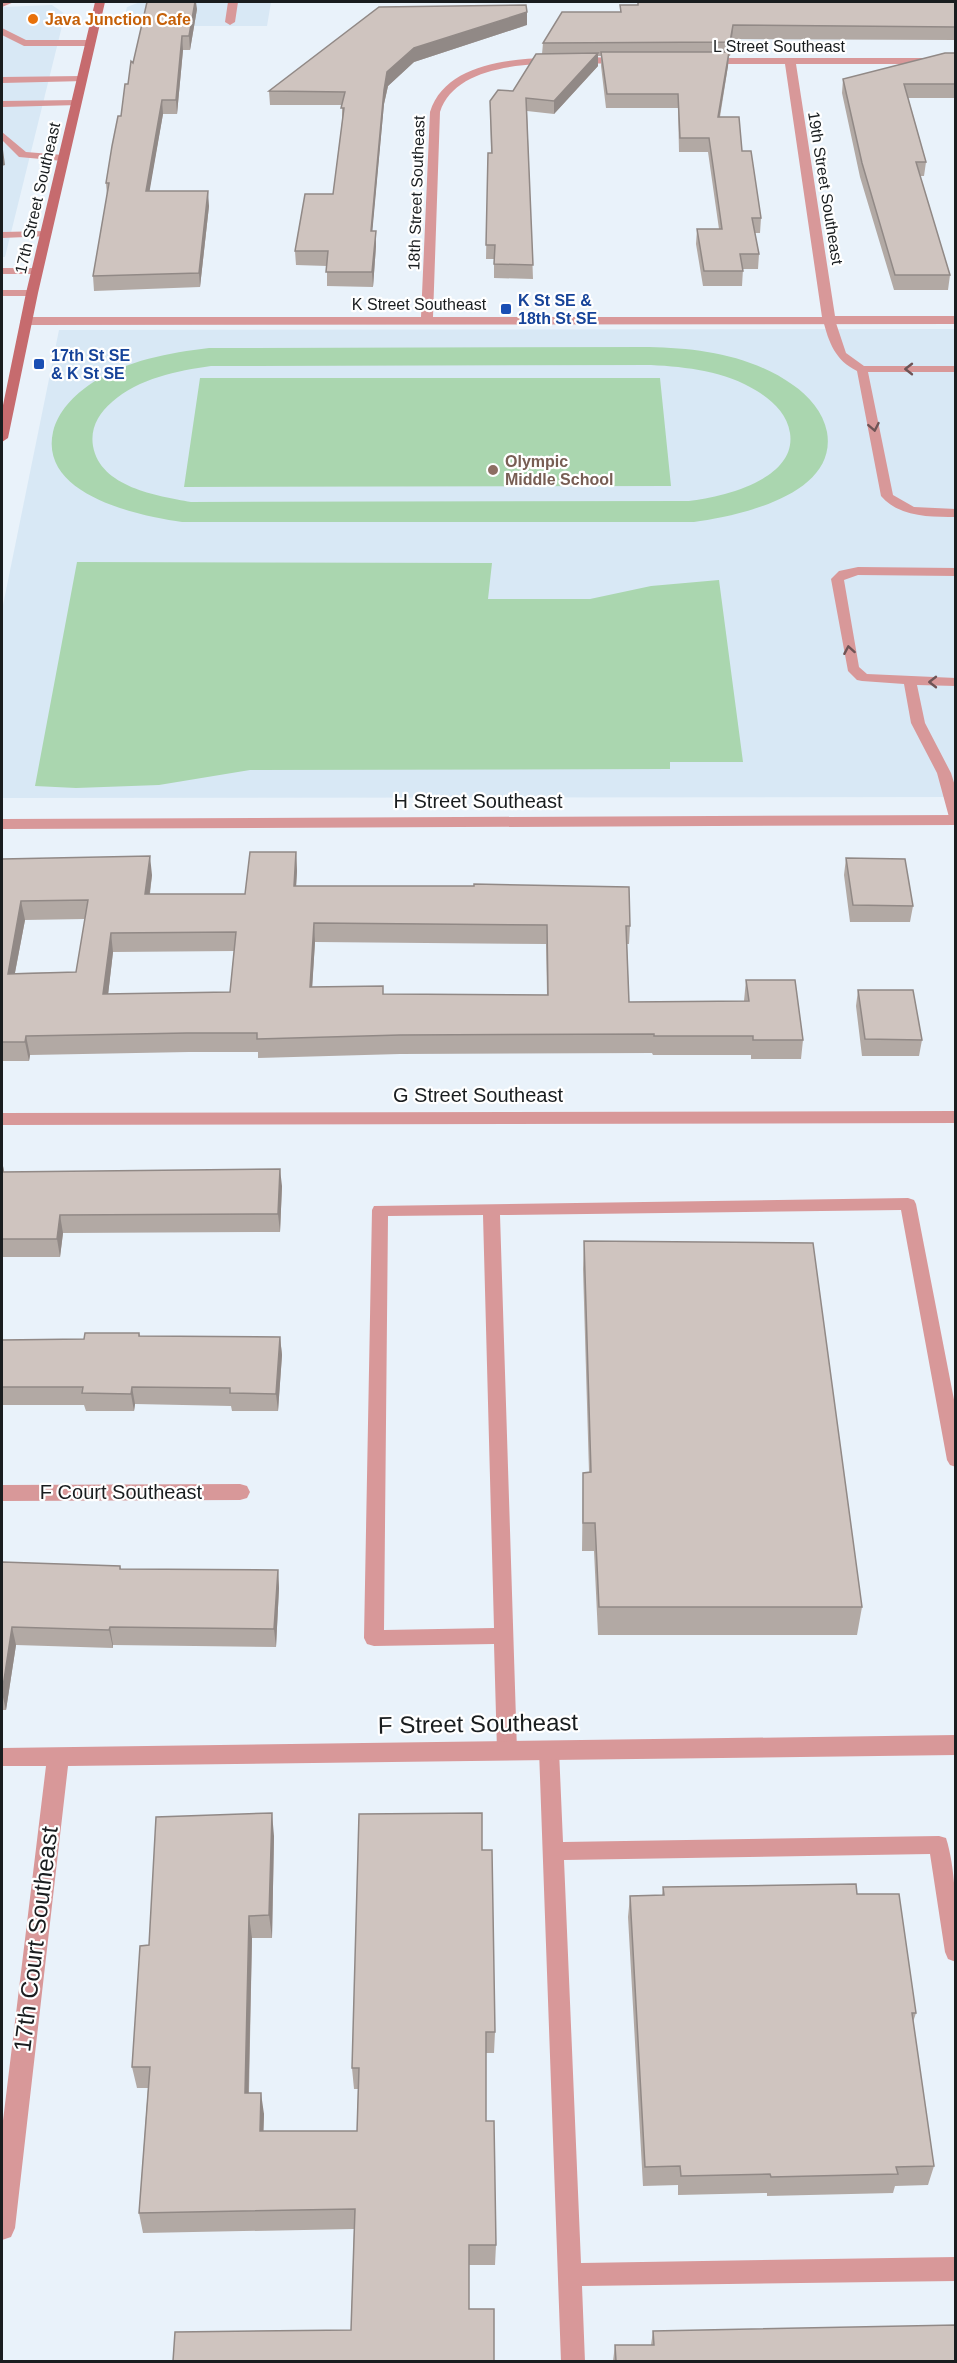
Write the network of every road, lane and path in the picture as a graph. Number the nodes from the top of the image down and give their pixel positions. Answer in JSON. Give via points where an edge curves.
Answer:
{"nodes":[{"id":1,"x":9,"y":2,"type":"edge"},
{"id":2,"x":100,"y":2,"type":"edge"},
{"id":3,"x":233,"y":2,"type":"edge"},
{"id":4,"x":2,"y":4,"type":"edge"},
{"id":5,"x":230,"y":22,"type":"dead end"},
{"id":6,"x":2,"y":31,"type":"edge"},
{"id":7,"x":90,"y":43,"type":"junction"},
{"id":8,"x":639,"y":61,"type":"edge"},
{"id":9,"x":697,"y":61,"type":"edge"},
{"id":10,"x":956,"y":61,"type":"edge"},
{"id":11,"x":790,"y":62,"type":"junction"},
{"id":12,"x":82,"y":79,"type":"junction"},
{"id":13,"x":2,"y":80,"type":"edge"},
{"id":14,"x":76,"y":103,"type":"junction"},
{"id":15,"x":2,"y":104,"type":"edge"},
{"id":16,"x":2,"y":135,"type":"edge"},
{"id":17,"x":63,"y":158,"type":"junction"},
{"id":18,"x":46,"y":234,"type":"junction"},
{"id":19,"x":2,"y":235,"type":"edge"},
{"id":20,"x":2,"y":271,"type":"edge"},
{"id":21,"x":37,"y":271,"type":"junction"},
{"id":22,"x":2,"y":293,"type":"edge"},
{"id":23,"x":32,"y":293,"type":"junction"},
{"id":24,"x":829,"y":320,"type":"junction"},
{"id":25,"x":956,"y":320,"type":"edge"},
{"id":26,"x":26,"y":321,"type":"junction"},
{"id":27,"x":427,"y":321,"type":"junction"},
{"id":28,"x":862,"y":369,"type":"junction"},
{"id":29,"x":956,"y":369,"type":"edge"},
{"id":30,"x":3,"y":429,"type":"edge"},
{"id":31,"x":956,"y":513,"type":"edge"},
{"id":32,"x":956,"y":572,"type":"edge"},
{"id":33,"x":910,"y":682,"type":"junction"},
{"id":34,"x":956,"y":682,"type":"edge"},
{"id":35,"x":950,"y":773,"type":"edge"},
{"id":36,"x":956,"y":818,"type":"edge"},
{"id":37,"x":2,"y":824,"type":"edge"},
{"id":38,"x":956,"y":1117,"type":"edge"},
{"id":39,"x":2,"y":1119,"type":"edge"},
{"id":40,"x":491,"y":1209,"type":"junction"},
{"id":41,"x":956,"y":1461,"type":"edge"},
{"id":42,"x":2,"y":1492,"type":"edge"},
{"id":43,"x":240,"y":1492,"type":"dead end"},
{"id":44,"x":503,"y":1636,"type":"junction"},
{"id":45,"x":956,"y":1745,"type":"edge"},
{"id":46,"x":549,"y":1750,"type":"junction"},
{"id":47,"x":507,"y":1751,"type":"junction"},
{"id":48,"x":2,"y":1757,"type":"edge"},
{"id":49,"x":58,"y":1757,"type":"junction"},
{"id":50,"x":554,"y":1851,"type":"junction"},
{"id":51,"x":956,"y":1952,"type":"edge"},
{"id":52,"x":2,"y":2228,"type":"edge"},
{"id":53,"x":956,"y":2269,"type":"edge"},
{"id":54,"x":570,"y":2275,"type":"junction"},
{"id":55,"x":573,"y":2361,"type":"edge"}],
"edges":[{"from":1,"to":4,"type":"lane"},
{"from":2,"to":7,"type":"street","name":"17th Street Southeast"},
{"from":3,"to":5,"type":"lane"},
{"from":6,"to":7,"type":"lane","via":[[24,43]]},
{"from":7,"to":12,"type":"street","name":"17th Street Southeast"},
{"from":8,"to":27,"type":"street","name":"18th Street Southeast","via":[[559,61],[496,67],[471,74],[441,96],[435,112]]},
{"from":9,"to":11,"type":"street","name":"L Street Southeast"},
{"from":10,"to":11,"type":"street","name":"L Street Southeast"},
{"from":11,"to":24,"type":"street","name":"19th Street Southeast"},
{"from":12,"to":13,"type":"lane"},
{"from":12,"to":14,"type":"street","name":"17th Street Southeast"},
{"from":14,"to":15,"type":"lane"},
{"from":14,"to":17,"type":"street","name":"17th Street Southeast"},
{"from":16,"to":17,"type":"lane","via":[[23,155]]},
{"from":17,"to":18,"type":"street","name":"17th Street Southeast"},
{"from":18,"to":19,"type":"lane"},
{"from":18,"to":21,"type":"street","name":"17th Street Southeast"},
{"from":20,"to":21,"type":"lane"},
{"from":21,"to":23,"type":"street","name":"17th Street Southeast"},
{"from":22,"to":23,"type":"lane"},
{"from":23,"to":26,"type":"street","name":"17th Street Southeast"},
{"from":24,"to":25,"type":"street","name":"K Street Southeast"},
{"from":24,"to":27,"type":"street","name":"K Street Southeast"},
{"from":24,"to":28,"type":"lane","via":[[836,349],[849,363]]},
{"from":26,"to":27,"type":"street","name":"K Street Southeast"},
{"from":26,"to":30,"type":"street","name":"17th Street Southeast"},
{"from":29,"to":28,"type":"lane","one_way":true},
{"from":28,"to":31,"type":"lane","one_way":true,"via":[[887,496],[907,510]]},
{"from":33,"to":32,"type":"lane","one_way":true,"via":[[862,677],[853,668],[837,579],[858,571]]},
{"from":34,"to":33,"type":"lane","one_way":true},
{"from":33,"to":35,"type":"lane","via":[[918,723]]},
{"from":35,"to":36,"type":"lane"},
{"from":36,"to":37,"type":"street","name":"H Street Southeast"},
{"from":38,"to":39,"type":"street","name":"G Street Southeast"},
{"from":40,"to":41,"type":"lane","via":[[908,1204]]},
{"from":40,"to":44,"type":"lane"},
{"from":40,"to":44,"type":"lane","via":[[380,1210],[374,1638]]},
{"from":42,"to":43,"type":"street","name":"F Court Southeast"},
{"from":44,"to":47,"type":"lane"},
{"from":45,"to":46,"type":"street","name":"F Street Southeast"},
{"from":46,"to":47,"type":"street","name":"F Street Southeast"},
{"from":46,"to":50,"type":"lane"},
{"from":47,"to":49,"type":"street","name":"F Street Southeast"},
{"from":48,"to":49,"type":"street","name":"F Street Southeast"},
{"from":49,"to":52,"type":"street","name":"17th Court Southeast"},
{"from":50,"to":51,"type":"lane","via":[[939,1845]]},
{"from":50,"to":54,"type":"lane"},
{"from":53,"to":54,"type":"lane"},
{"from":54,"to":55,"type":"lane"}]}
